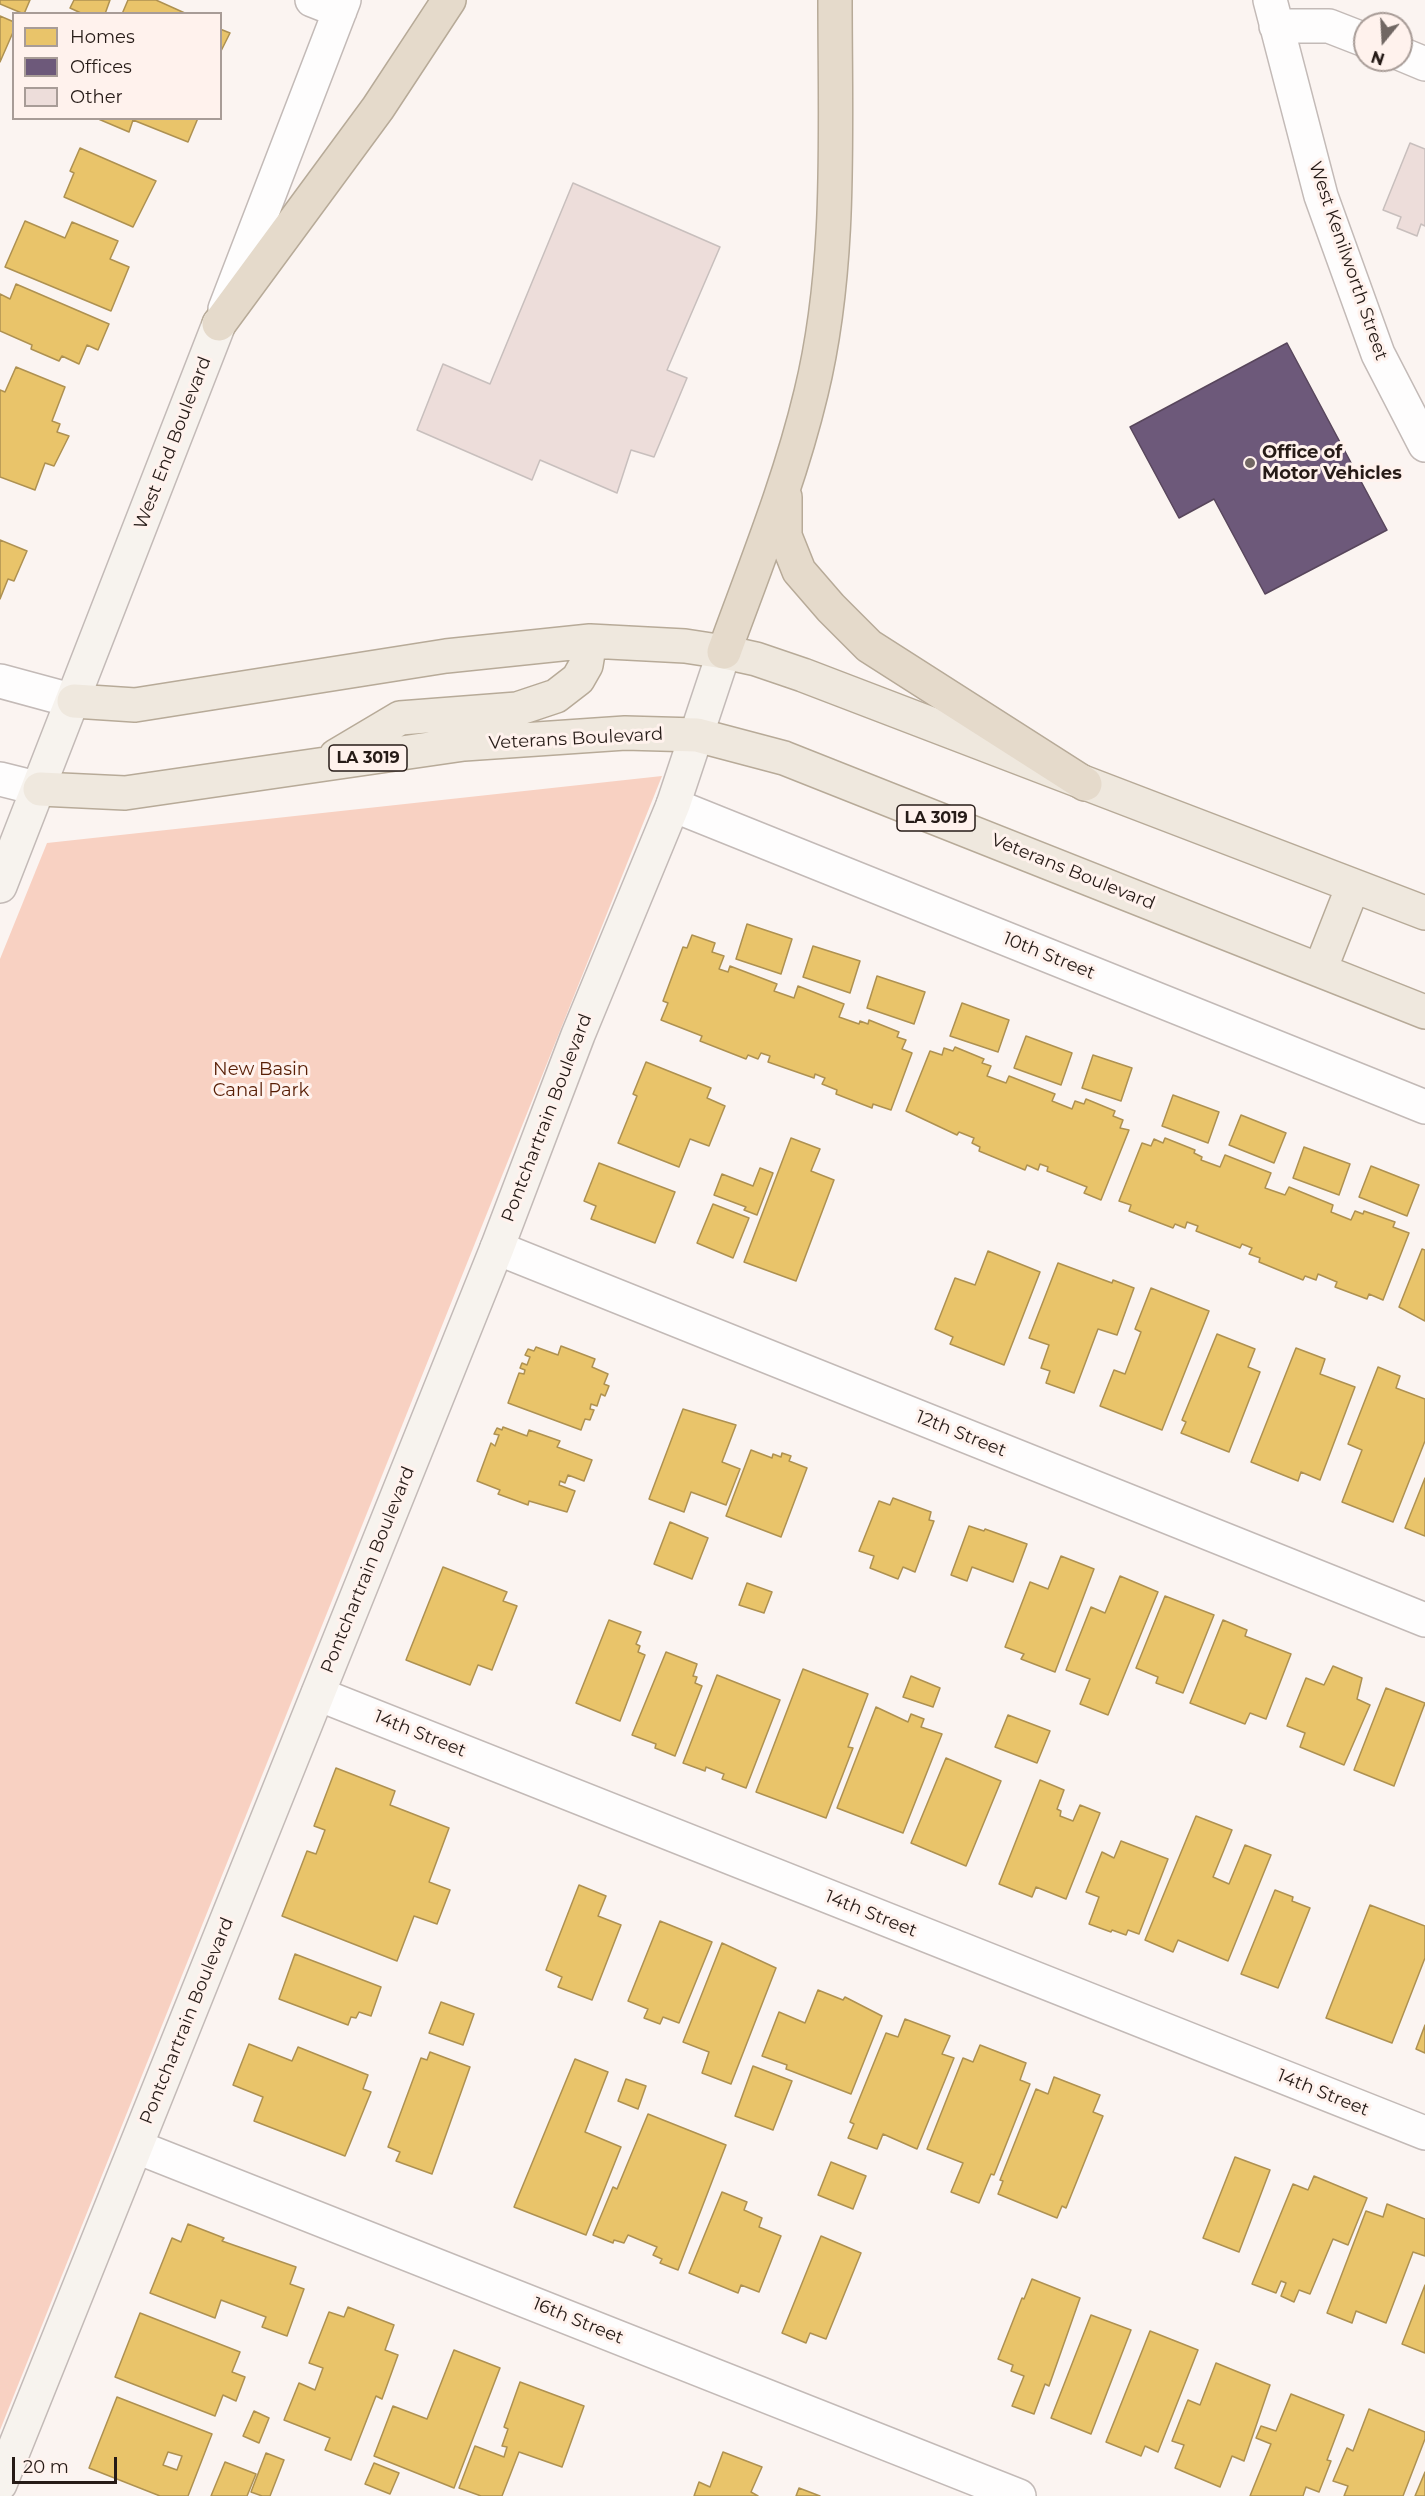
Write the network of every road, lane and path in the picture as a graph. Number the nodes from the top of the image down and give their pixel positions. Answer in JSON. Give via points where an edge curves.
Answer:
{"nodes":[{"id":1,"x":449,"y":0,"type":"edge"},
{"id":2,"x":835,"y":0,"type":"edge"},
{"id":3,"x":332,"y":4,"type":"edge"},
{"id":4,"x":1273,"y":13,"type":"edge"},
{"id":5,"x":1353,"y":35,"type":"edge"},
{"id":6,"x":219,"y":324,"type":"junction"},
{"id":7,"x":1425,"y":445,"type":"edge"},
{"id":8,"x":785,"y":481,"type":"junction"},
{"id":9,"x":590,"y":641,"type":"junction"},
{"id":10,"x":724,"y":652,"type":"junction"},
{"id":11,"x":0,"y":681,"type":"edge"},
{"id":12,"x":74,"y":701,"type":"junction"},
{"id":13,"x":697,"y":735,"type":"junction"},
{"id":14,"x":322,"y":765,"type":"junction"},
{"id":15,"x":0,"y":779,"type":"edge"},
{"id":16,"x":1085,"y":784,"type":"junction"},
{"id":17,"x":40,"y":789,"type":"junction"},
{"id":18,"x":673,"y":805,"type":"junction"},
{"id":19,"x":0,"y":886,"type":"edge"},
{"id":20,"x":1353,"y":886,"type":"junction"},
{"id":21,"x":1425,"y":913,"type":"edge"},
{"id":22,"x":1320,"y":970,"type":"junction"},
{"id":23,"x":1425,"y":1012,"type":"edge"},
{"id":24,"x":1425,"y":1107,"type":"edge"},
{"id":25,"x":497,"y":1248,"type":"junction"},
{"id":26,"x":1425,"y":1620,"type":"edge"},
{"id":27,"x":318,"y":1694,"type":"junction"},
{"id":28,"x":1425,"y":2133,"type":"edge"},
{"id":29,"x":136,"y":2147,"type":"junction"},
{"id":30,"x":0,"y":2484,"type":"edge"},
{"id":31,"x":1019,"y":2496,"type":"edge"}],
"edges":[{"from":1,"to":6,"type":"highway","via":[[378,108]]},
{"from":2,"to":8,"type":"highway","via":[[835,149],[829,290],[811,393]]},
{"from":3,"to":6,"type":"street","name":"West End Boulevard"},
{"from":4,"to":5,"type":"street"},
{"from":4,"to":7,"type":"street","name":"West Kenilworth Street","via":[[1321,196],[1378,354]]},
{"from":6,"to":12,"type":"main road","name":"West End Boulevard"},
{"from":8,"to":10,"type":"highway"},
{"from":8,"to":16,"type":"highway","via":[[784,536],[799,571],[831,608],[878,652]]},
{"from":9,"to":10,"type":"main road"},
{"from":9,"to":12,"type":"main road","via":[[446,656],[135,705]]},
{"from":9,"to":14,"type":"main road","via":[[586,665],[578,679],[556,696],[517,709],[400,718]]},
{"from":10,"to":13,"type":"main road","name":"Pontchartrain Boulevard"},
{"from":10,"to":16,"type":"main road","via":[[803,675]]},
{"from":11,"to":12,"type":"street"},
{"from":12,"to":17,"type":"main road","name":"West End Boulevard"},
{"from":13,"to":14,"type":"main road","name":"Veterans Boulevard","number":"LA 3019","via":[[626,732],[464,744]]},
{"from":13,"to":18,"type":"main road","name":"Pontchartrain Boulevard"},
{"from":13,"to":22,"type":"main road","name":"Veterans Boulevard","number":"LA 3019","via":[[784,758]]},
{"from":14,"to":17,"type":"main road","name":"Veterans Boulevard","number":"LA 3019","via":[[125,793]]},
{"from":15,"to":17,"type":"street"},
{"from":16,"to":20,"type":"main road"},
{"from":17,"to":19,"type":"main road","name":"West End Boulevard"},
{"from":18,"to":24,"type":"street","name":"10th Street"},
{"from":18,"to":25,"type":"main road","name":"Pontchartrain Boulevard","via":[[578,1035]]},
{"from":20,"to":21,"type":"main road"},
{"from":20,"to":22,"type":"main road"},
{"from":22,"to":23,"type":"main road","name":"Veterans Boulevard","number":"LA 3019"},
{"from":25,"to":26,"type":"street","name":"12th Street"},
{"from":25,"to":27,"type":"main road","name":"Pontchartrain Boulevard"},
{"from":27,"to":28,"type":"street","name":"14th Street"},
{"from":27,"to":29,"type":"main road","name":"Pontchartrain Boulevard"},
{"from":29,"to":30,"type":"main road","name":"Pontchartrain Boulevard"},
{"from":29,"to":31,"type":"street","name":"16th Street"}]}
